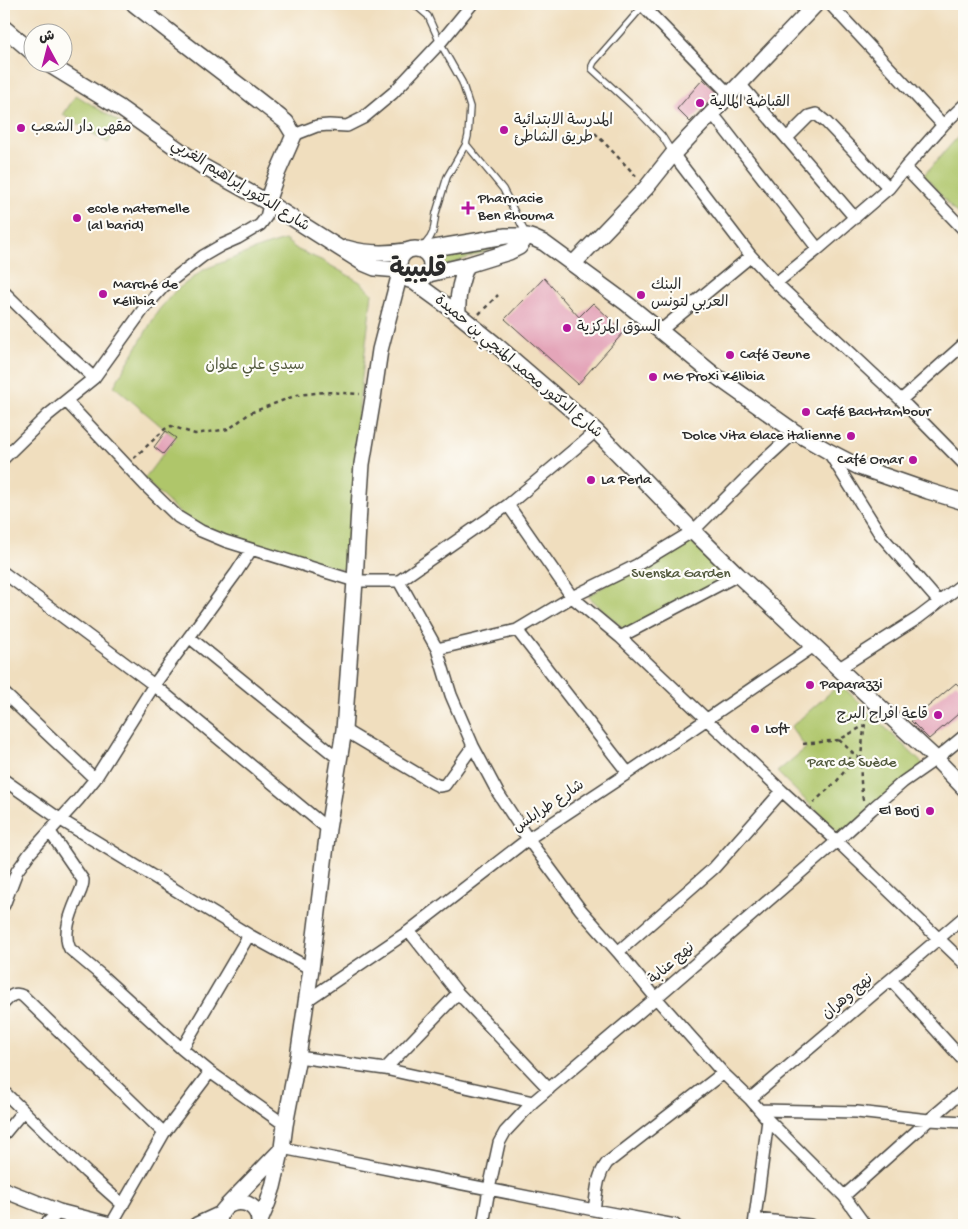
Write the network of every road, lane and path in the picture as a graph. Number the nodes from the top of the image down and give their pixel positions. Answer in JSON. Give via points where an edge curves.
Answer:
{"nodes":[{"id":1,"x":134,"y":4,"type":"edge"},
{"id":2,"x":414,"y":4,"type":"edge"},
{"id":3,"x":472,"y":4,"type":"edge"},
{"id":4,"x":830,"y":4,"type":"edge"},
{"id":5,"x":642,"y":5,"type":"edge"},
{"id":6,"x":808,"y":7,"type":"edge"},
{"id":7,"x":4,"y":28,"type":"edge"},
{"id":8,"x":22,"y":43,"type":"edge"},
{"id":9,"x":440,"y":43,"type":"junction"},
{"id":10,"x":61,"y":72,"type":"edge"},
{"id":11,"x":735,"y":89,"type":"junction"},
{"id":12,"x":964,"y":105,"type":"edge"},
{"id":13,"x":712,"y":113,"type":"junction"},
{"id":14,"x":943,"y":126,"type":"junction"},
{"id":15,"x":595,"y":133,"type":"dead end"},
{"id":16,"x":294,"y":135,"type":"junction"},
{"id":17,"x":787,"y":138,"type":"junction"},
{"id":18,"x":466,"y":144,"type":"junction"},
{"id":19,"x":673,"y":154,"type":"junction"},
{"id":20,"x":905,"y":168,"type":"junction"},
{"id":21,"x":646,"y":188,"type":"junction"},
{"id":22,"x":889,"y":188,"type":"junction"},
{"id":23,"x":267,"y":202,"type":"junction"},
{"id":24,"x":855,"y":218,"type":"junction"},
{"id":25,"x":964,"y":230,"type":"edge"},
{"id":26,"x":527,"y":236,"type":"junction"},
{"id":27,"x":335,"y":245,"type":"junction"},
{"id":28,"x":416,"y":250,"type":"junction"},
{"id":29,"x":818,"y":250,"type":"junction"},
{"id":30,"x":751,"y":256,"type":"junction"},
{"id":31,"x":574,"y":264,"type":"junction"},
{"id":32,"x":467,"y":266,"type":"junction"},
{"id":33,"x":429,"y":274,"type":"junction"},
{"id":34,"x":406,"y":277,"type":"junction"},
{"id":35,"x":776,"y":283,"type":"junction"},
{"id":36,"x":498,"y":295,"type":"dead end"},
{"id":37,"x":5,"y":297,"type":"edge"},
{"id":38,"x":458,"y":314,"type":"junction"},
{"id":39,"x":469,"y":324,"type":"junction"},
{"id":40,"x":660,"y":331,"type":"junction"},
{"id":41,"x":964,"y":344,"type":"edge"},
{"id":42,"x":94,"y":378,"type":"junction"},
{"id":43,"x":373,"y":398,"type":"junction"},
{"id":44,"x":901,"y":400,"type":"junction"},
{"id":45,"x":66,"y":401,"type":"junction"},
{"id":46,"x":596,"y":431,"type":"junction"},
{"id":47,"x":795,"y":432,"type":"junction"},
{"id":48,"x":828,"y":451,"type":"junction"},
{"id":49,"x":4,"y":458,"type":"edge"},
{"id":50,"x":964,"y":464,"type":"edge"},
{"id":51,"x":126,"y":465,"type":"junction"},
{"id":52,"x":964,"y":502,"type":"edge"},
{"id":53,"x":508,"y":505,"type":"junction"},
{"id":54,"x":693,"y":531,"type":"junction"},
{"id":55,"x":251,"y":550,"type":"junction"},
{"id":56,"x":4,"y":573,"type":"edge"},
{"id":57,"x":738,"y":575,"type":"junction"},
{"id":58,"x":355,"y":581,"type":"junction"},
{"id":59,"x":399,"y":581,"type":"junction"},
{"id":60,"x":964,"y":583,"type":"edge"},
{"id":61,"x":572,"y":597,"type":"junction"},
{"id":62,"x":939,"y":602,"type":"junction"},
{"id":63,"x":516,"y":630,"type":"junction"},
{"id":64,"x":189,"y":637,"type":"junction"},
{"id":65,"x":620,"y":637,"type":"junction"},
{"id":66,"x":814,"y":646,"type":"junction"},
{"id":67,"x":437,"y":649,"type":"junction"},
{"id":68,"x":838,"y":669,"type":"junction"},
{"id":69,"x":154,"y":685,"type":"junction"},
{"id":70,"x":4,"y":693,"type":"edge"},
{"id":71,"x":874,"y":703,"type":"junction"},
{"id":72,"x":706,"y":719,"type":"junction"},
{"id":73,"x":865,"y":725,"type":"junction"},
{"id":74,"x":344,"y":730,"type":"junction"},
{"id":75,"x":964,"y":736,"type":"edge"},
{"id":76,"x":839,"y":740,"type":"junction"},
{"id":77,"x":803,"y":744,"type":"dead end"},
{"id":78,"x":473,"y":746,"type":"junction"},
{"id":79,"x":852,"y":752,"type":"junction"},
{"id":80,"x":339,"y":759,"type":"junction"},
{"id":81,"x":936,"y":759,"type":"junction"},
{"id":82,"x":861,"y":760,"type":"junction"},
{"id":83,"x":628,"y":773,"type":"junction"},
{"id":84,"x":95,"y":779,"type":"junction"},
{"id":85,"x":4,"y":780,"type":"edge"},
{"id":86,"x":964,"y":788,"type":"edge"},
{"id":87,"x":782,"y":791,"type":"junction"},
{"id":88,"x":872,"y":809,"type":"junction"},
{"id":89,"x":804,"y":811,"type":"junction"},
{"id":90,"x":61,"y":820,"type":"junction"},
{"id":91,"x":328,"y":829,"type":"junction"},
{"id":92,"x":50,"y":832,"type":"junction"},
{"id":93,"x":528,"y":839,"type":"junction"},
{"id":94,"x":837,"y":841,"type":"junction"},
{"id":95,"x":4,"y":905,"type":"edge"},
{"id":96,"x":964,"y":916,"type":"edge"},
{"id":97,"x":409,"y":931,"type":"junction"},
{"id":98,"x":249,"y":936,"type":"junction"},
{"id":99,"x":939,"y":938,"type":"junction"},
{"id":100,"x":618,"y":952,"type":"junction"},
{"id":101,"x":964,"y":963,"type":"edge"},
{"id":102,"x":312,"y":969,"type":"junction"},
{"id":103,"x":891,"y":980,"type":"junction"},
{"id":104,"x":458,"y":993,"type":"junction"},
{"id":105,"x":656,"y":998,"type":"junction"},
{"id":106,"x":306,"y":1002,"type":"junction"},
{"id":107,"x":4,"y":1003,"type":"edge"},
{"id":108,"x":182,"y":1049,"type":"junction"},
{"id":109,"x":298,"y":1057,"type":"junction"},
{"id":110,"x":964,"y":1061,"type":"edge"},
{"id":111,"x":385,"y":1069,"type":"junction"},
{"id":112,"x":210,"y":1072,"type":"junction"},
{"id":113,"x":723,"y":1073,"type":"junction"},
{"id":114,"x":549,"y":1089,"type":"junction"},
{"id":115,"x":964,"y":1090,"type":"edge"},
{"id":116,"x":4,"y":1092,"type":"edge"},
{"id":117,"x":750,"y":1099,"type":"junction"},
{"id":118,"x":532,"y":1102,"type":"junction"},
{"id":119,"x":23,"y":1111,"type":"junction"},
{"id":120,"x":765,"y":1115,"type":"junction"},
{"id":121,"x":929,"y":1120,"type":"junction"},
{"id":122,"x":964,"y":1122,"type":"edge"},
{"id":123,"x":285,"y":1125,"type":"junction"},
{"id":124,"x":164,"y":1132,"type":"junction"},
{"id":125,"x":4,"y":1134,"type":"edge"},
{"id":126,"x":282,"y":1148,"type":"junction"},
{"id":127,"x":489,"y":1189,"type":"junction"},
{"id":128,"x":4,"y":1190,"type":"edge"},
{"id":129,"x":844,"y":1196,"type":"junction"},
{"id":130,"x":123,"y":1205,"type":"junction"},
{"id":131,"x":594,"y":1210,"type":"junction"},
{"id":132,"x":59,"y":1212,"type":"junction"},
{"id":133,"x":222,"y":1215,"type":"edge"},
{"id":134,"x":754,"y":1222,"type":"edge"},
{"id":135,"x":260,"y":1223,"type":"edge"},
{"id":136,"x":45,"y":1225,"type":"edge"},
{"id":137,"x":110,"y":1225,"type":"edge"},
{"id":138,"x":197,"y":1225,"type":"edge"},
{"id":139,"x":483,"y":1225,"type":"edge"},
{"id":140,"x":675,"y":1225,"type":"edge"},
{"id":141,"x":810,"y":1225,"type":"edge"},
{"id":142,"x":865,"y":1225,"type":"edge"}],
"edges":[{"from":1,"to":16,"type":"street","via":[[286,122]]},
{"from":2,"to":9,"type":"lane","via":[[428,16]]},
{"from":3,"to":9,"type":"street"},
{"from":4,"to":14,"type":"street"},
{"from":5,"to":11,"type":"street"},
{"from":5,"to":19,"type":"lane","via":[[594,62],[592,69],[662,136]]},
{"from":6,"to":11,"type":"street"},
{"from":7,"to":8,"type":"street"},
{"from":9,"to":16,"type":"street","via":[[393,93],[363,118],[347,126],[317,126]]},
{"from":9,"to":18,"type":"lane","via":[[462,82],[470,107]]},
{"from":10,"to":23,"type":"street","name":"شارع الدكتور إبراهيم الغربي","via":[[120,108],[202,166]]},
{"from":11,"to":13,"type":"street"},
{"from":11,"to":17,"type":"street"},
{"from":12,"to":14,"type":"street"},
{"from":13,"to":19,"type":"street"},
{"from":13,"to":29,"type":"street"},
{"from":14,"to":20,"type":"street"},
{"from":15,"to":21,"type":"path"},
{"from":16,"to":23,"type":"street"},
{"from":17,"to":22,"type":"street","via":[[809,116],[816,114]]},
{"from":17,"to":24,"type":"street"},
{"from":18,"to":26,"type":"lane","via":[[503,189]]},
{"from":18,"to":28,"type":"lane","via":[[447,176],[433,232],[426,244]]},
{"from":19,"to":21,"type":"street"},
{"from":19,"to":30,"type":"street"},
{"from":20,"to":22,"type":"street"},
{"from":20,"to":25,"type":"street"},
{"from":21,"to":31,"type":"street"},
{"from":22,"to":24,"type":"street"},
{"from":23,"to":27,"type":"street","name":"شارع الدكتور إبراهيم الغربي"},
{"from":23,"to":42,"type":"street","via":[[266,217],[260,225],[202,256],[163,286]]},
{"from":24,"to":29,"type":"street"},
{"from":26,"to":28,"type":"street","via":[[506,236]]},
{"from":26,"to":31,"type":"street","via":[[542,242]]},
{"from":26,"to":32,"type":"street","via":[[515,250]]},
{"from":27,"to":28,"type":"street","via":[[378,253]]},
{"from":27,"to":34,"type":"street","name":"شارع الدكتور إبراهيم الغربي","via":[[375,268]]},
{"from":28,"to":33,"type":"street","via":[[430,258]]},
{"from":28,"to":34,"type":"street","via":[[400,257]]},
{"from":29,"to":35,"type":"street"},
{"from":30,"to":35,"type":"street"},
{"from":30,"to":40,"type":"street"},
{"from":31,"to":40,"type":"street"},
{"from":32,"to":33,"type":"street"},
{"from":32,"to":38,"type":"street","via":[[460,284]]},
{"from":33,"to":34,"type":"street","via":[[424,279]]},
{"from":34,"to":38,"type":"street","name":"شارع الدكتور محمد المنجي بن حميدة"},
{"from":34,"to":43,"type":"street","via":[[389,317]]},
{"from":35,"to":44,"type":"street"},
{"from":36,"to":39,"type":"path"},
{"from":37,"to":42,"type":"street"},
{"from":38,"to":39,"type":"street","name":"شارع الدكتور محمد المنجي بن حميدة"},
{"from":39,"to":46,"type":"street","name":"شارع الدكتور محمد المنجي بن حميدة"},
{"from":40,"to":47,"type":"street","via":[[713,374]]},
{"from":41,"to":44,"type":"street"},
{"from":42,"to":45,"type":"street"},
{"from":43,"to":51,"type":"path","via":[[325,392],[297,394],[250,412],[229,429],[195,434],[171,426]]},
{"from":43,"to":58,"type":"street","via":[[362,464]]},
{"from":44,"to":50,"type":"street"},
{"from":45,"to":49,"type":"street"},
{"from":45,"to":51,"type":"street"},
{"from":46,"to":53,"type":"street"},
{"from":46,"to":54,"type":"street","name":"شارع الدكتور محمد المنجي بن حميدة"},
{"from":47,"to":48,"type":"street"},
{"from":47,"to":54,"type":"street"},
{"from":48,"to":52,"type":"street","via":[[859,467]]},
{"from":48,"to":62,"type":"street","via":[[880,534]]},
{"from":51,"to":55,"type":"street","via":[[178,517],[201,531]]},
{"from":53,"to":59,"type":"street"},
{"from":53,"to":61,"type":"street"},
{"from":54,"to":57,"type":"street","name":"شارع الدكتور محمد المنجي بن حميدة"},
{"from":54,"to":61,"type":"street","via":[[637,565]]},
{"from":55,"to":58,"type":"street"},
{"from":55,"to":64,"type":"street"},
{"from":56,"to":69,"type":"street"},
{"from":57,"to":65,"type":"street"},
{"from":57,"to":66,"type":"street","name":"شارع الدكتور محمد المنجي بن حميدة"},
{"from":58,"to":59,"type":"street"},
{"from":58,"to":74,"type":"street"},
{"from":59,"to":67,"type":"street"},
{"from":60,"to":62,"type":"street"},
{"from":61,"to":63,"type":"street"},
{"from":61,"to":65,"type":"street"},
{"from":62,"to":68,"type":"street"},
{"from":63,"to":67,"type":"street"},
{"from":63,"to":83,"type":"street"},
{"from":64,"to":69,"type":"street"},
{"from":64,"to":80,"type":"street"},
{"from":65,"to":72,"type":"street"},
{"from":66,"to":68,"type":"street","name":"شارع الدكتور محمد المنجي بن حميدة"},
{"from":66,"to":72,"type":"street","name":"شارع طرابلس"},
{"from":67,"to":78,"type":"street","via":[[451,695]]},
{"from":68,"to":71,"type":"street","name":"شارع الدكتور محمد المنجي بن حميدة"},
{"from":69,"to":84,"type":"street"},
{"from":69,"to":91,"type":"street"},
{"from":70,"to":84,"type":"street"},
{"from":71,"to":73,"type":"path","via":[[867,710]]},
{"from":71,"to":81,"type":"street","name":"شارع الدكتور محمد المنجي بن حميدة"},
{"from":72,"to":83,"type":"street","name":"شارع طرابلس"},
{"from":72,"to":87,"type":"street"},
{"from":73,"to":76,"type":"path"},
{"from":73,"to":82,"type":"path"},
{"from":74,"to":78,"type":"street","via":[[439,786],[445,785]]},
{"from":74,"to":80,"type":"street"},
{"from":75,"to":81,"type":"street","name":"نهج عنابة"},
{"from":76,"to":77,"type":"path"},
{"from":76,"to":79,"type":"path"},
{"from":78,"to":93,"type":"street"},
{"from":79,"to":82,"type":"path"},
{"from":79,"to":89,"type":"path","via":[[847,768],[837,781]]},
{"from":80,"to":91,"type":"street"},
{"from":81,"to":86,"type":"street","name":"شارع الدكتور محمد المنجي بن حميدة"},
{"from":81,"to":88,"type":"street","name":"نهج عنابة"},
{"from":82,"to":88,"type":"path","via":[[863,800]]},
{"from":83,"to":93,"type":"street","name":"شارع طرابلس"},
{"from":84,"to":90,"type":"street"},
{"from":85,"to":90,"type":"street"},
{"from":87,"to":89,"type":"street"},
{"from":87,"to":100,"type":"street","via":[[714,868]]},
{"from":88,"to":94,"type":"street","name":"نهج عنابة"},
{"from":89,"to":94,"type":"street"},
{"from":90,"to":92,"type":"street"},
{"from":90,"to":98,"type":"street"},
{"from":91,"to":102,"type":"street"},
{"from":92,"to":95,"type":"street","via":[[17,871]]},
{"from":92,"to":108,"type":"street","via":[[83,880],[70,917],[67,935],[70,950]]},
{"from":93,"to":97,"type":"street","name":"شارع طرابلس"},
{"from":93,"to":100,"type":"street","via":[[580,910]]},
{"from":94,"to":99,"type":"street"},
{"from":94,"to":105,"type":"street","name":"نهج عنابة"},
{"from":96,"to":99,"type":"street","name":"نهج وهران"},
{"from":97,"to":104,"type":"street"},
{"from":97,"to":106,"type":"street","name":"شارع طرابلس"},
{"from":98,"to":102,"type":"street"},
{"from":98,"to":108,"type":"street"},
{"from":99,"to":101,"type":"street"},
{"from":99,"to":103,"type":"street","name":"نهج وهران"},
{"from":100,"to":105,"type":"street"},
{"from":102,"to":106,"type":"street"},
{"from":103,"to":110,"type":"street"},
{"from":103,"to":117,"type":"street","name":"نهج وهران"},
{"from":104,"to":111,"type":"street"},
{"from":104,"to":114,"type":"street"},
{"from":105,"to":113,"type":"street"},
{"from":105,"to":114,"type":"street","name":"نهج عنابة"},
{"from":106,"to":109,"type":"street"},
{"from":107,"to":124,"type":"street","via":[[15,994],[23,996]]},
{"from":108,"to":112,"type":"street"},
{"from":109,"to":111,"type":"street"},
{"from":109,"to":123,"type":"street"},
{"from":111,"to":118,"type":"street"},
{"from":112,"to":123,"type":"street"},
{"from":112,"to":124,"type":"street"},
{"from":113,"to":117,"type":"street"},
{"from":113,"to":131,"type":"street","via":[[607,1163],[599,1176]]},
{"from":114,"to":118,"type":"street","name":"نهج عنابة"},
{"from":115,"to":121,"type":"street"},
{"from":116,"to":119,"type":"street"},
{"from":117,"to":120,"type":"street"},
{"from":118,"to":127,"type":"street","name":"نهج عنابة","via":[[498,1143]]},
{"from":119,"to":125,"type":"street"},
{"from":119,"to":130,"type":"street"},
{"from":120,"to":121,"type":"street","via":[[857,1112]]},
{"from":120,"to":129,"type":"street"},
{"from":120,"to":134,"type":"street"},
{"from":121,"to":122,"type":"street"},
{"from":121,"to":129,"type":"street"},
{"from":123,"to":126,"type":"street"},
{"from":124,"to":130,"type":"street"},
{"from":126,"to":127,"type":"street"},
{"from":126,"to":133,"type":"street"},
{"from":126,"to":135,"type":"street"},
{"from":127,"to":131,"type":"street"},
{"from":127,"to":139,"type":"street","name":"نهج عنابة"},
{"from":128,"to":132,"type":"street"},
{"from":129,"to":142,"type":"street"},
{"from":130,"to":137,"type":"street"},
{"from":131,"to":140,"type":"street"},
{"from":132,"to":136,"type":"street"},
{"from":132,"to":137,"type":"street"},
{"from":133,"to":135,"type":"street","via":[[233,1203],[240,1202],[253,1207]]},
{"from":133,"to":138,"type":"street"},
{"from":134,"to":141,"type":"street"}]}
